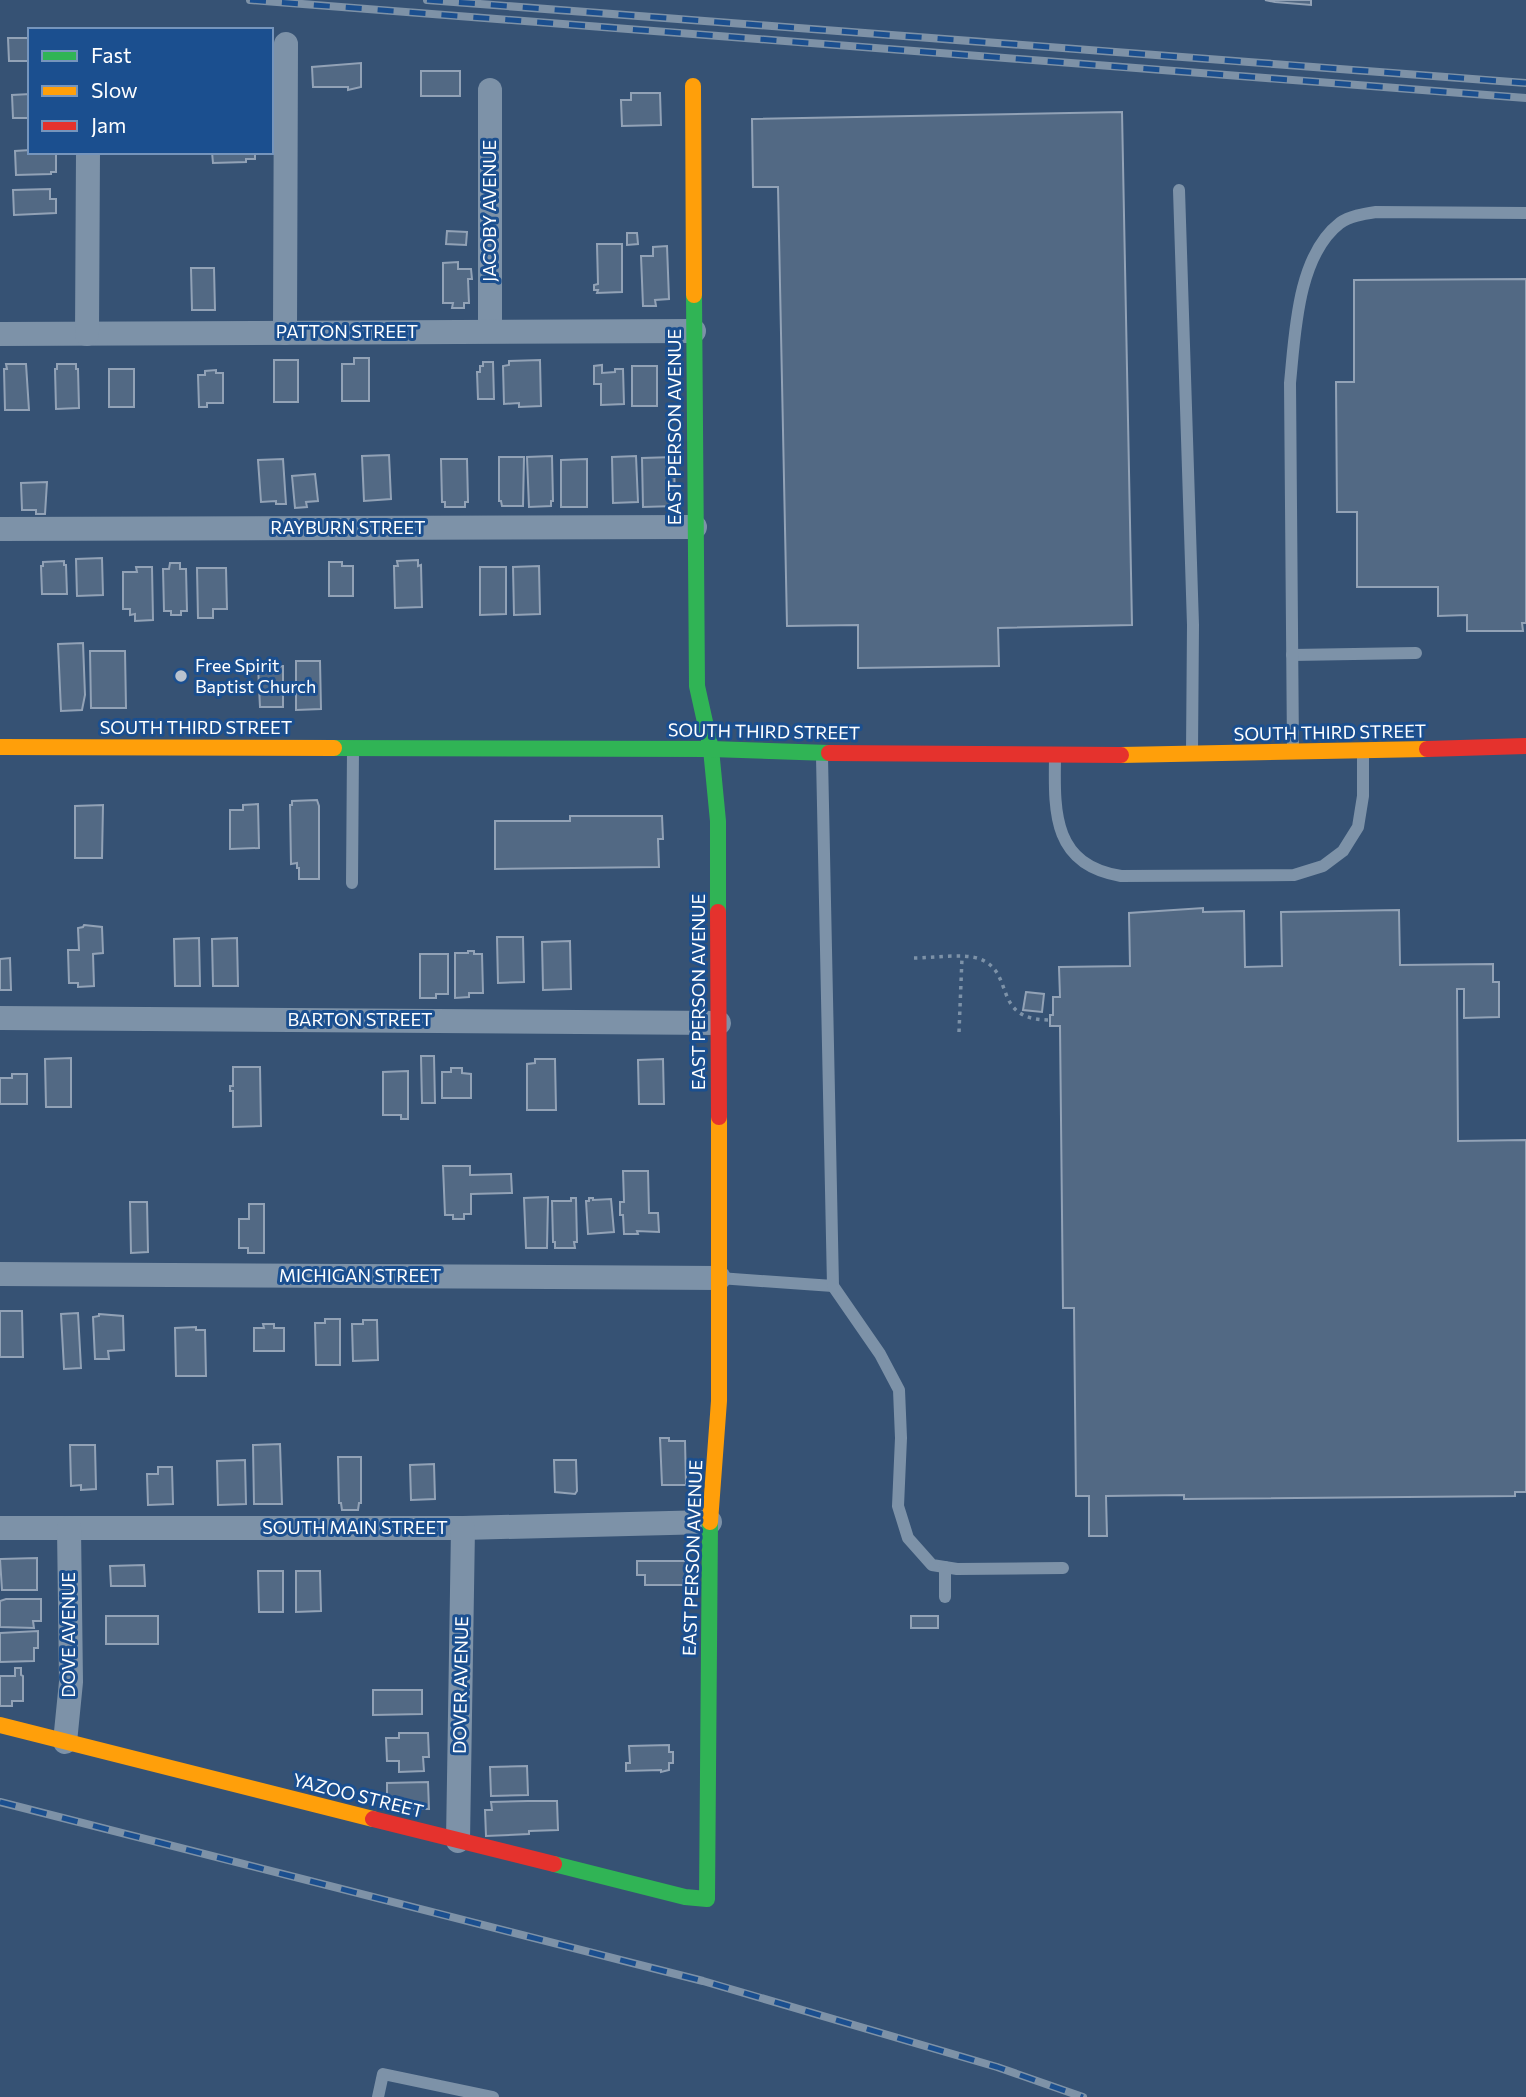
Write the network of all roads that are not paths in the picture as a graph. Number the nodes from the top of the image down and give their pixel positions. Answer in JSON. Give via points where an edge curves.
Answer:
{"nodes":[{"id":1,"x":286,"y":44,"type":"dead end"},
{"id":2,"x":693,"y":86,"type":"dead end"},
{"id":3,"x":490,"y":90,"type":"dead end"},
{"id":4,"x":88,"y":154,"type":"edge"},
{"id":5,"x":1179,"y":190,"type":"dead end"},
{"id":6,"x":1526,"y":213,"type":"edge"},
{"id":7,"x":490,"y":331,"type":"junction"},
{"id":8,"x":694,"y":331,"type":"junction"},
{"id":9,"x":285,"y":333,"type":"junction"},
{"id":10,"x":0,"y":334,"type":"edge"},
{"id":11,"x":87,"y":334,"type":"junction"},
{"id":12,"x":695,"y":527,"type":"junction"},
{"id":13,"x":0,"y":528,"type":"edge"},
{"id":14,"x":1416,"y":653,"type":"dead end"},
{"id":15,"x":1292,"y":655,"type":"junction"},
{"id":16,"x":1526,"y":746,"type":"edge"},
{"id":17,"x":0,"y":747,"type":"edge"},
{"id":18,"x":353,"y":748,"type":"junction"},
{"id":19,"x":711,"y":749,"type":"junction"},
{"id":20,"x":1363,"y":752,"type":"junction"},
{"id":21,"x":822,"y":753,"type":"junction"},
{"id":22,"x":1293,"y":753,"type":"junction"},
{"id":23,"x":1055,"y":755,"type":"junction"},
{"id":24,"x":1192,"y":755,"type":"junction"},
{"id":25,"x":352,"y":883,"type":"dead end"},
{"id":26,"x":0,"y":1018,"type":"edge"},
{"id":27,"x":719,"y":1023,"type":"junction"},
{"id":28,"x":0,"y":1274,"type":"edge"},
{"id":29,"x":719,"y":1278,"type":"junction"},
{"id":30,"x":833,"y":1286,"type":"junction"},
{"id":31,"x":710,"y":1522,"type":"junction"},
{"id":32,"x":0,"y":1528,"type":"edge"},
{"id":33,"x":69,"y":1528,"type":"junction"},
{"id":34,"x":463,"y":1528,"type":"junction"},
{"id":35,"x":945,"y":1567,"type":"junction"},
{"id":36,"x":1063,"y":1568,"type":"dead end"},
{"id":37,"x":945,"y":1597,"type":"dead end"},
{"id":38,"x":0,"y":1725,"type":"edge"},
{"id":39,"x":65,"y":1742,"type":"junction"},
{"id":40,"x":458,"y":1841,"type":"junction"},
{"id":41,"x":708,"y":1899,"type":"joint"},
{"id":42,"x":378,"y":2097,"type":"edge"},
{"id":43,"x":493,"y":2097,"type":"edge"}],
"edges":[{"from":1,"to":9,"type":"street"},
{"from":2,"to":8,"type":"street","name":"EAST PERSON AVENUE"},
{"from":3,"to":7,"type":"street","name":"JACOBY AVENUE"},
{"from":4,"to":11,"type":"street"},
{"from":5,"to":24,"type":"lane","via":[[1193,625]]},
{"from":6,"to":15,"type":"lane","via":[[1359,214],[1324,238],[1311,262],[1295,331],[1290,383]]},
{"from":7,"to":8,"type":"street","name":"PATTON STREET"},
{"from":7,"to":9,"type":"street","name":"PATTON STREET"},
{"from":8,"to":12,"type":"street","name":"EAST PERSON AVENUE"},
{"from":9,"to":11,"type":"street","name":"PATTON STREET"},
{"from":10,"to":11,"type":"street","name":"PATTON STREET"},
{"from":12,"to":13,"type":"street","name":"RAYBURN STREET"},
{"from":12,"to":19,"type":"street","name":"EAST PERSON AVENUE","via":[[697,685]]},
{"from":14,"to":15,"type":"lane"},
{"from":15,"to":22,"type":"lane"},
{"from":16,"to":20,"type":"street","name":"SOUTH THIRD STREET"},
{"from":17,"to":18,"type":"street","name":"SOUTH THIRD STREET"},
{"from":18,"to":19,"type":"street","name":"SOUTH THIRD STREET"},
{"from":18,"to":25,"type":"lane"},
{"from":19,"to":21,"type":"street","name":"SOUTH THIRD STREET"},
{"from":19,"to":27,"type":"street","name":"EAST PERSON AVENUE","via":[[718,821]]},
{"from":20,"to":22,"type":"street","name":"SOUTH THIRD STREET"},
{"from":20,"to":23,"type":"lane","via":[[1358,827],[1343,852],[1323,866],[1294,875],[1121,876],[1093,869],[1067,845],[1056,814]]},
{"from":21,"to":23,"type":"street","name":"SOUTH THIRD STREET"},
{"from":21,"to":30,"type":"lane"},
{"from":22,"to":24,"type":"street","name":"SOUTH THIRD STREET"},
{"from":23,"to":24,"type":"street","name":"SOUTH THIRD STREET"},
{"from":26,"to":27,"type":"street","name":"BARTON STREET"},
{"from":27,"to":29,"type":"street","name":"EAST PERSON AVENUE"},
{"from":28,"to":29,"type":"street","name":"MICHIGAN STREET"},
{"from":29,"to":30,"type":"lane"},
{"from":29,"to":31,"type":"street","name":"EAST PERSON AVENUE","via":[[719,1401]]},
{"from":30,"to":35,"type":"lane","via":[[899,1390],[898,1506],[908,1538],[932,1565]]},
{"from":31,"to":34,"type":"street","name":"SOUTH MAIN STREET"},
{"from":31,"to":41,"type":"street","name":"EAST PERSON AVENUE"},
{"from":32,"to":33,"type":"street","name":"SOUTH MAIN STREET"},
{"from":33,"to":34,"type":"street","name":"SOUTH MAIN STREET"},
{"from":33,"to":39,"type":"street","name":"DOVE AVENUE","via":[[71,1682]]},
{"from":34,"to":40,"type":"street","name":"DOVER AVENUE"},
{"from":35,"to":36,"type":"lane"},
{"from":35,"to":37,"type":"lane"},
{"from":38,"to":39,"type":"street","name":"YAZOO STREET"},
{"from":39,"to":40,"type":"street","name":"YAZOO STREET"},
{"from":40,"to":41,"type":"street","name":"YAZOO STREET"},
{"from":42,"to":43,"type":"lane","via":[[383,2074]]}]}
